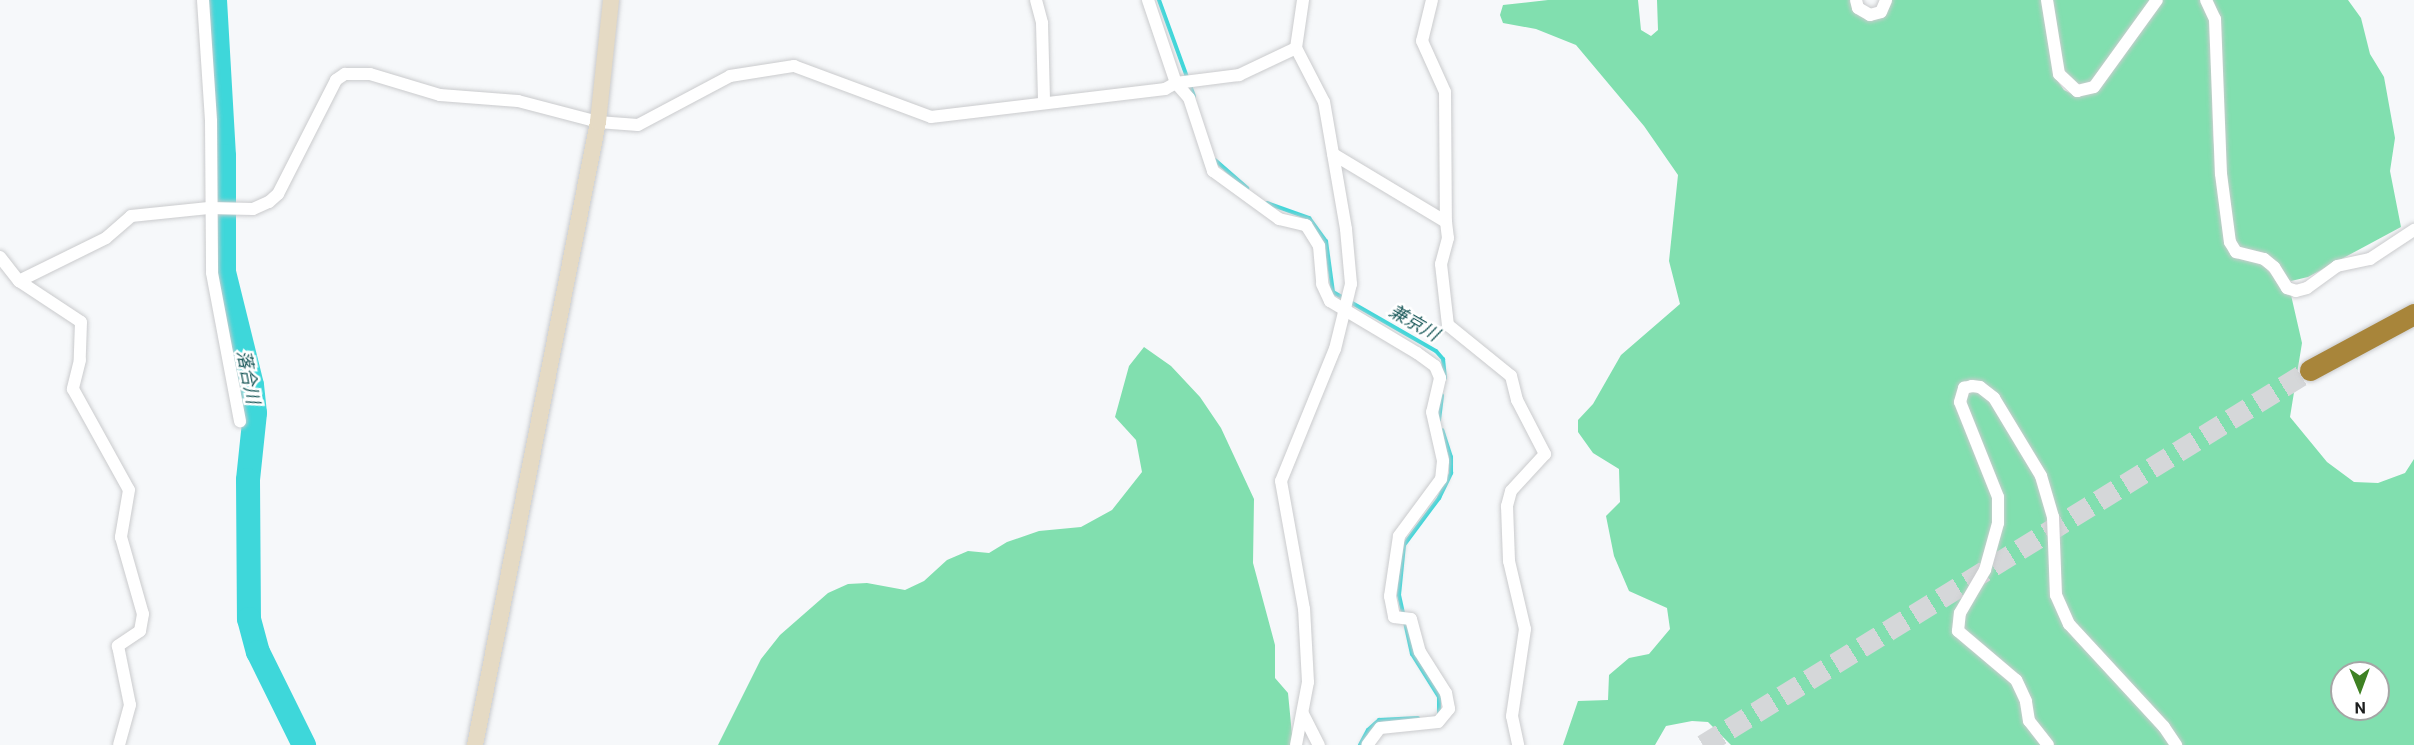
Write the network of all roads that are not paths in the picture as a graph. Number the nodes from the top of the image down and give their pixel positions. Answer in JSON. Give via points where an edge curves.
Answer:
{"nodes":[{"id":1,"x":203,"y":0,"type":"edge"},
{"id":2,"x":611,"y":0,"type":"edge"},
{"id":3,"x":1036,"y":0,"type":"edge"},
{"id":4,"x":1148,"y":0,"type":"edge"},
{"id":5,"x":1303,"y":0,"type":"edge"},
{"id":6,"x":1432,"y":0,"type":"edge"},
{"id":7,"x":1856,"y":0,"type":"edge"},
{"id":8,"x":1886,"y":0,"type":"edge"},
{"id":9,"x":2047,"y":0,"type":"edge"},
{"id":10,"x":2157,"y":0,"type":"edge"},
{"id":11,"x":2206,"y":0,"type":"edge"},
{"id":12,"x":1296,"y":48,"type":"junction"},
{"id":13,"x":1179,"y":82,"type":"junction"},
{"id":14,"x":1044,"y":101,"type":"junction"},
{"id":15,"x":598,"y":122,"type":"junction"},
{"id":16,"x":1333,"y":154,"type":"junction"},
{"id":17,"x":211,"y":208,"type":"junction"},
{"id":18,"x":1446,"y":222,"type":"junction"},
{"id":19,"x":2414,"y":230,"type":"edge"},
{"id":20,"x":0,"y":257,"type":"edge"},
{"id":21,"x":19,"y":281,"type":"junction"},
{"id":22,"x":1346,"y":302,"type":"junction"},
{"id":23,"x":2414,"y":314,"type":"edge"},
{"id":24,"x":2414,"y":323,"type":"edge"},
{"id":25,"x":240,"y":421,"type":"dead end"},
{"id":26,"x":1303,"y":714,"type":"junction"},
{"id":27,"x":119,"y":745,"type":"edge"},
{"id":28,"x":475,"y":745,"type":"edge"},
{"id":29,"x":1296,"y":745,"type":"edge"},
{"id":30,"x":1319,"y":745,"type":"edge"},
{"id":31,"x":1367,"y":745,"type":"edge"},
{"id":32,"x":1518,"y":745,"type":"edge"},
{"id":33,"x":2048,"y":745,"type":"edge"},
{"id":34,"x":2176,"y":745,"type":"edge"}],
"edges":[{"from":1,"to":17,"type":"street","via":[[211,121]]},
{"from":2,"to":15,"type":"street"},
{"from":3,"to":14,"type":"street","via":[[1042,23]]},
{"from":4,"to":13,"type":"street"},
{"from":5,"to":12,"type":"street"},
{"from":6,"to":18,"type":"street","via":[[1423,48],[1445,92]]},
{"from":7,"to":8,"type":"street","via":[[1858,8],[1870,15],[1881,12]]},
{"from":9,"to":10,"type":"street","via":[[2059,74],[2077,91],[2094,87]]},
{"from":11,"to":19,"type":"street","via":[[2214,19],[2220,174],[2230,242],[2236,252],[2264,259],[2287,288],[2296,291],[2307,288],[2337,266],[2370,259]]},
{"from":12,"to":13,"type":"street","via":[[1239,75]]},
{"from":12,"to":16,"type":"street","via":[[1324,102]]},
{"from":13,"to":14,"type":"street","via":[[1165,89]]},
{"from":13,"to":22,"type":"street","via":[[1189,98],[1213,171],[1279,219],[1311,230],[1319,246],[1324,293]]},
{"from":14,"to":15,"type":"street","via":[[931,117],[794,66],[730,76],[638,125]]},
{"from":15,"to":17,"type":"street","via":[[518,101],[440,95],[370,74],[345,74],[336,80],[278,194],[253,209]]},
{"from":15,"to":28,"type":"street"},
{"from":16,"to":18,"type":"street"},
{"from":16,"to":22,"type":"street","via":[[1346,229]]},
{"from":17,"to":21,"type":"street","via":[[131,216],[106,238]]},
{"from":17,"to":25,"type":"street","via":[[212,273]]},
{"from":18,"to":32,"type":"street","via":[[1448,238],[1441,264],[1448,325],[1511,376],[1517,400],[1545,454],[1512,491],[1507,506],[1509,561],[1525,629],[1512,716]]},
{"from":20,"to":21,"type":"street"},
{"from":21,"to":27,"type":"street","via":[[81,322],[81,350],[73,389],[129,490],[121,537],[143,614],[140,631],[118,646],[130,705]]},
{"from":22,"to":26,"type":"street","via":[[1335,349],[1281,481],[1304,609],[1308,682]]},
{"from":22,"to":31,"type":"street","via":[[1418,352],[1434,366],[1440,378],[1432,412],[1443,461],[1441,479],[1399,536],[1390,596],[1446,693],[1449,710],[1438,722],[1380,728]]},
{"from":23,"to":24,"type":"highway","via":[[2312,374]]},
{"from":26,"to":29,"type":"street"},
{"from":26,"to":30,"type":"street"},
{"from":33,"to":34,"type":"street","via":[[2029,721],[2026,701],[2016,680],[1958,631],[1960,612],[1985,570],[1998,523],[1998,497],[1960,402],[1964,388],[1972,386],[1994,398],[2041,476],[2053,517],[2056,595],[2068,624],[2164,726]]}]}
